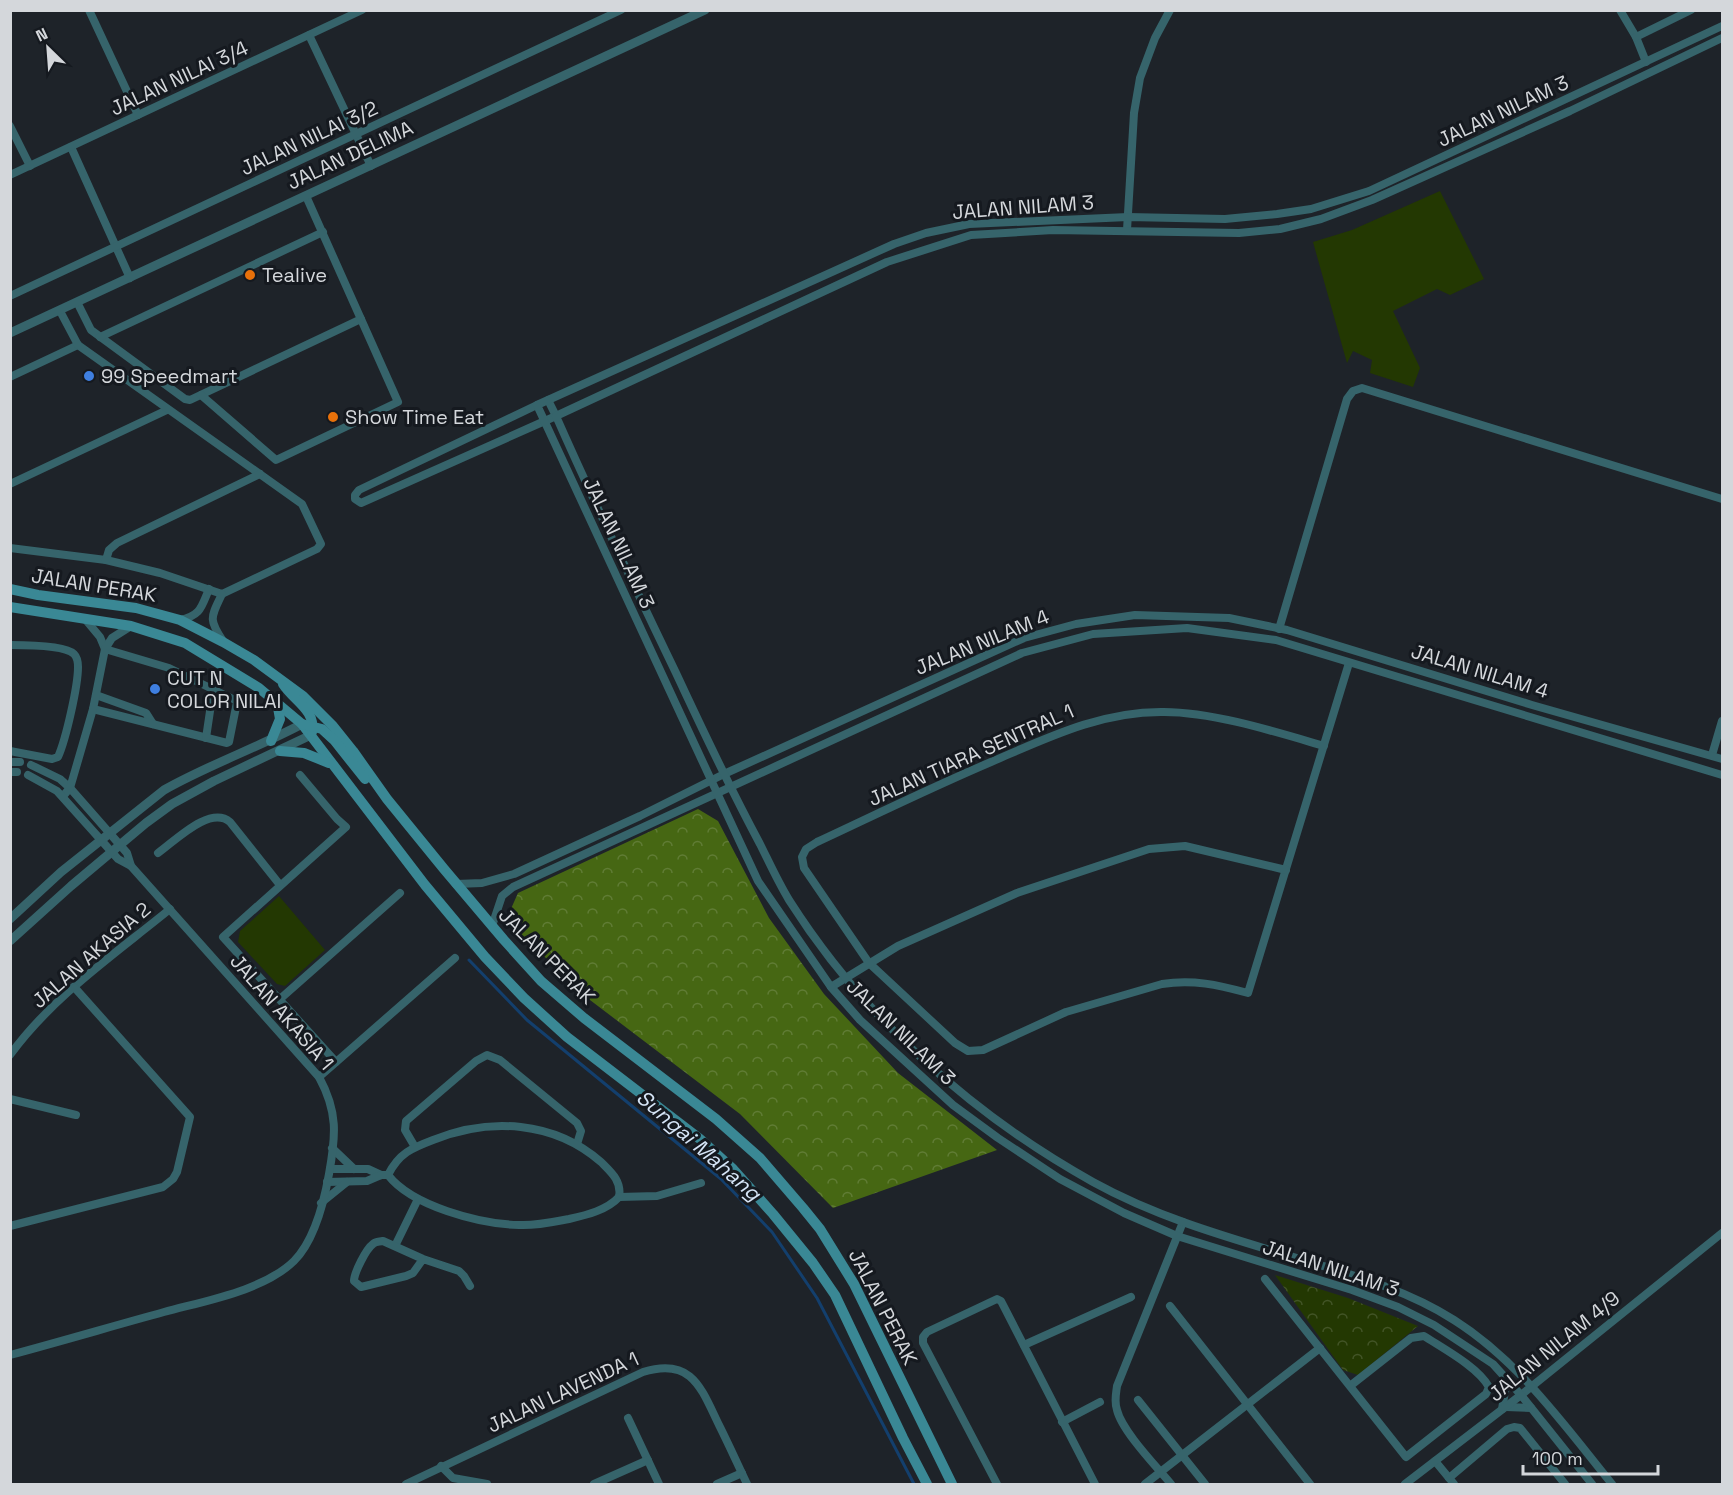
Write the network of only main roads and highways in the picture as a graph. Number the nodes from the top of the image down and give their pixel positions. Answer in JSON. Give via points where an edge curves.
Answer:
{"nodes":[{"id":1,"x":10,"y":589,"type":"edge"},
{"id":2,"x":10,"y":607,"type":"edge"},
{"id":3,"x":278,"y":676,"type":"junction"},
{"id":4,"x":278,"y":702,"type":"junction"},
{"id":5,"x":309,"y":729,"type":"junction"},
{"id":6,"x":271,"y":741,"type":"road end"},
{"id":7,"x":280,"y":751,"type":"road end"},
{"id":8,"x":330,"y":763,"type":"junction"},
{"id":9,"x":387,"y":799,"type":"junction"},
{"id":10,"x":927,"y":1485,"type":"edge"},
{"id":11,"x":952,"y":1485,"type":"edge"}],
"edges":[{"from":1,"to":3,"type":"main road","name":"JALAN PERAK","via":[[136,608],[180,620]]},
{"from":2,"to":4,"type":"main road","name":"JALAN PERAK","via":[[131,626],[184,643]]},
{"from":3,"to":5,"type":"main road","via":[[310,714]]},
{"from":3,"to":9,"type":"main road","name":"JALAN PERAK","via":[[333,726]]},
{"from":4,"to":5,"type":"main road","name":"JALAN PERAK"},
{"from":4,"to":6,"type":"main road","via":[[280,719]]},
{"from":5,"to":8,"type":"main road","name":"JALAN PERAK"},
{"from":5,"to":9,"type":"main road","via":[[322,729]]},
{"from":7,"to":8,"type":"main road","via":[[304,753]]},
{"from":8,"to":10,"type":"main road","name":"JALAN PERAK","via":[[425,885],[524,998],[567,1037],[700,1139],[773,1214],[834,1295]]},
{"from":9,"to":11,"type":"main road","name":"JALAN PERAK","via":[[541,981],[716,1119],[760,1158],[803,1208],[854,1284]]}]}
